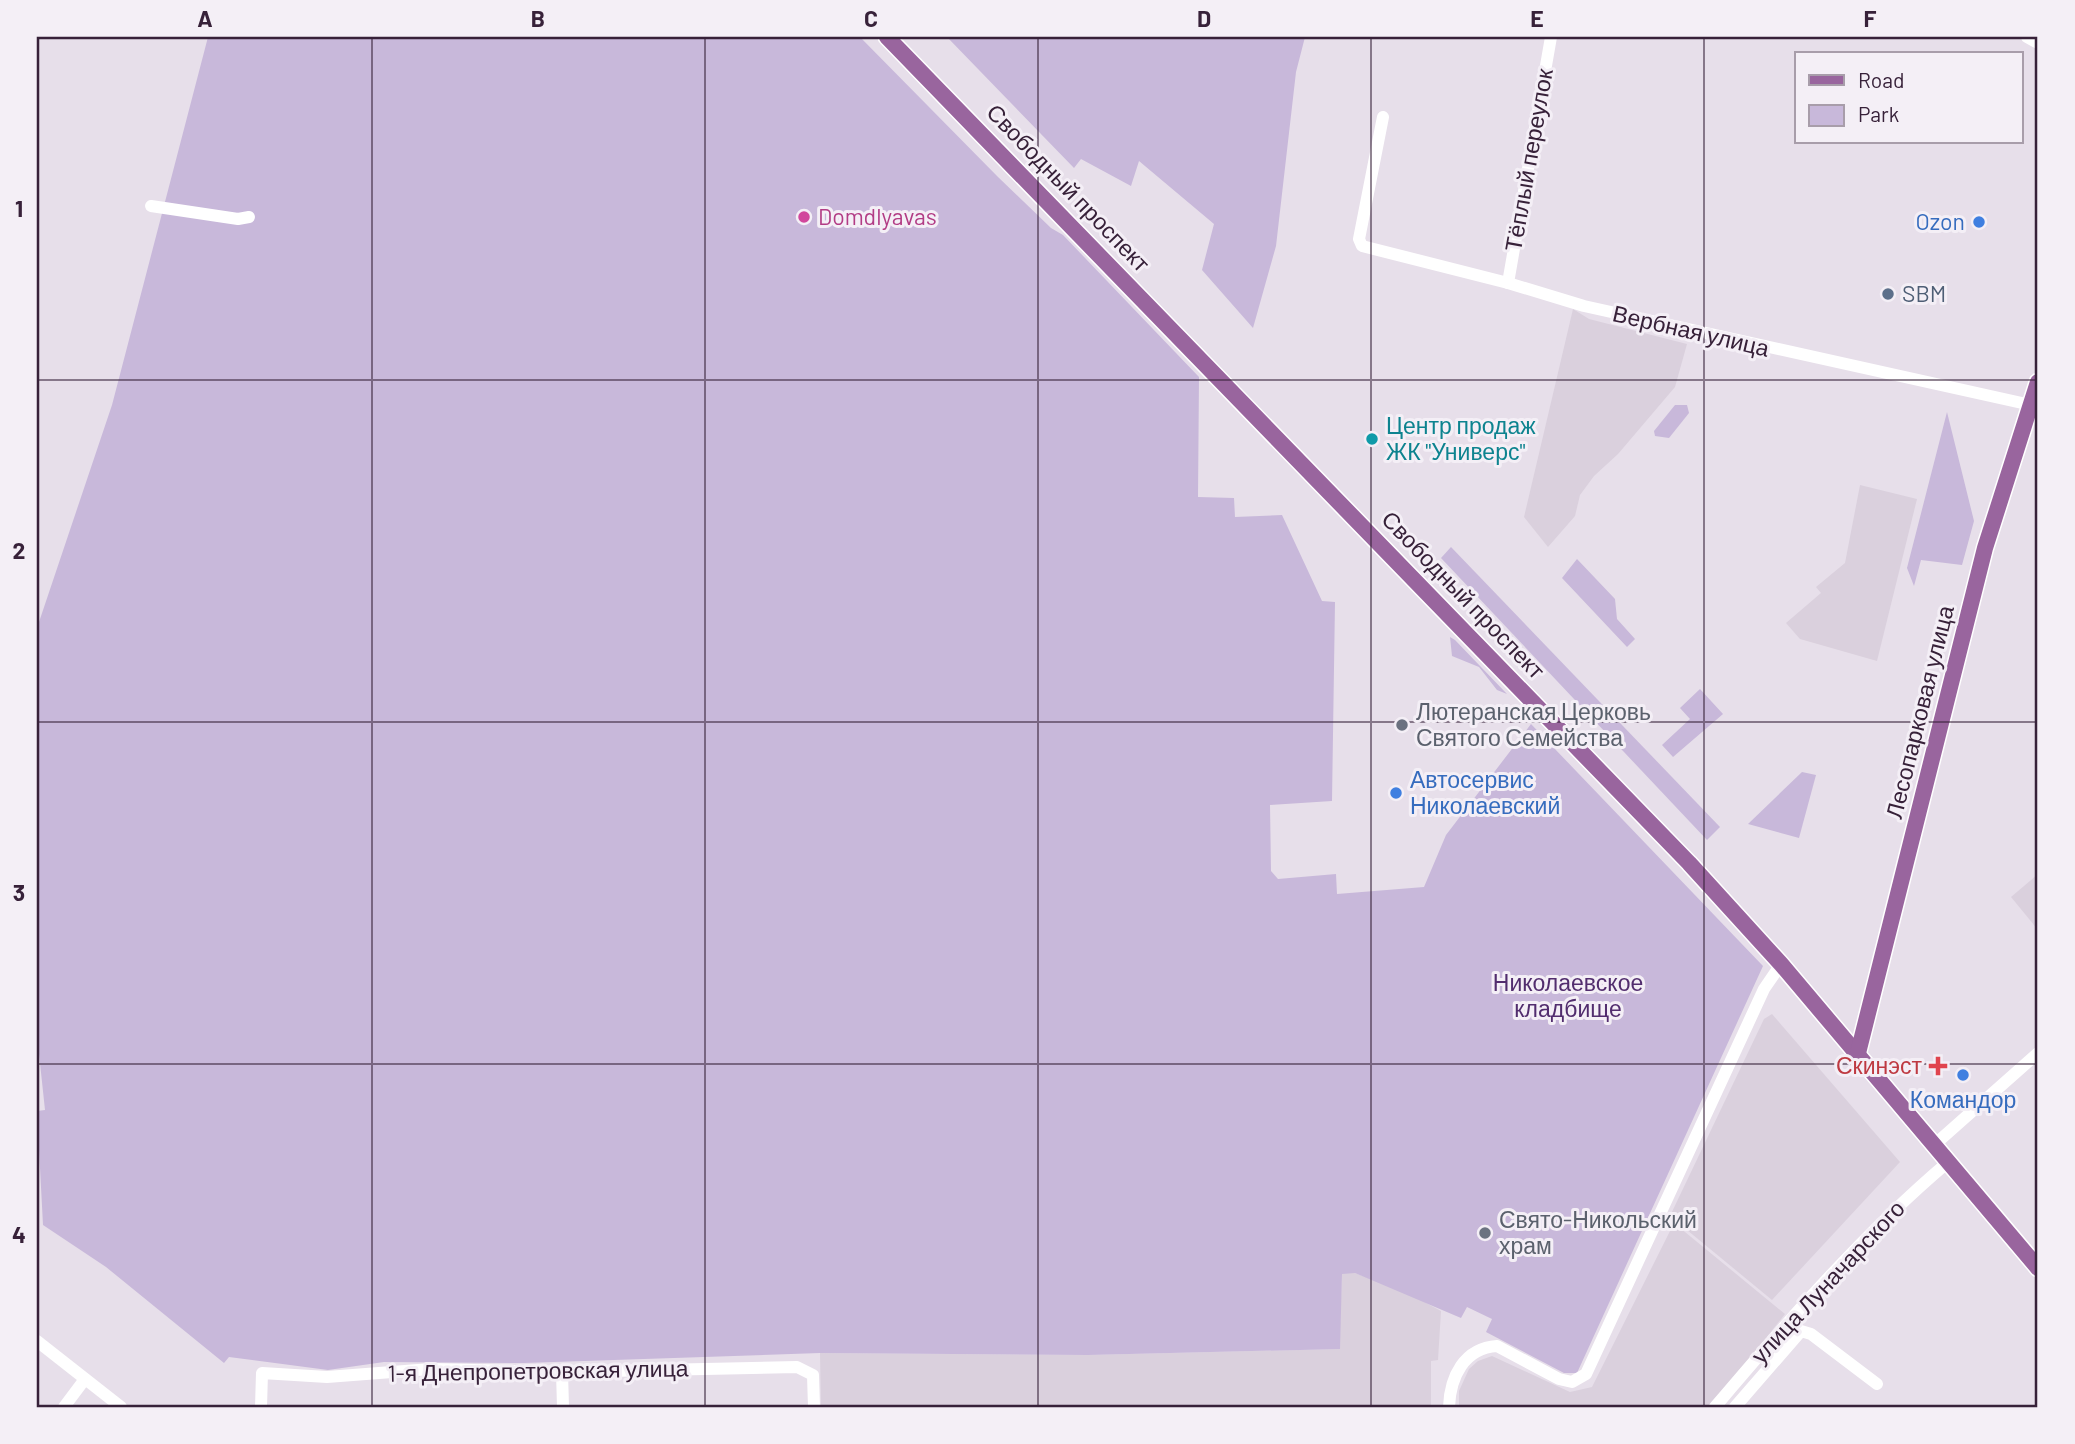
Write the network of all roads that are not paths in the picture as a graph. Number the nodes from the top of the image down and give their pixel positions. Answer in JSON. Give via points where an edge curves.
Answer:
{"nodes":[{"id":1,"x":887,"y":37,"type":"edge"},
{"id":2,"x":1551,"y":37,"type":"edge"},
{"id":3,"x":2026,"y":37,"type":"edge"},
{"id":4,"x":2038,"y":43,"type":"edge"},
{"id":5,"x":1383,"y":117,"type":"dead end"},
{"id":6,"x":150,"y":206,"type":"dead end"},
{"id":7,"x":249,"y":217,"type":"dead end"},
{"id":8,"x":1508,"y":283,"type":"junction"},
{"id":9,"x":2038,"y":382,"type":"edge"},
{"id":10,"x":2031,"y":405,"type":"junction"},
{"id":11,"x":1781,"y":964,"type":"junction"},
{"id":12,"x":2038,"y":1053,"type":"edge"},
{"id":13,"x":1857,"y":1057,"type":"junction"},
{"id":14,"x":1933,"y":1146,"type":"junction"},
{"id":15,"x":1947,"y":1163,"type":"junction"},
{"id":16,"x":2038,"y":1268,"type":"edge"},
{"id":17,"x":37,"y":1341,"type":"edge"},
{"id":18,"x":562,"y":1372,"type":"junction"},
{"id":19,"x":85,"y":1379,"type":"junction"},
{"id":20,"x":1877,"y":1384,"type":"dead end"},
{"id":21,"x":1449,"y":1401,"type":"edge"},
{"id":22,"x":64,"y":1407,"type":"edge"},
{"id":23,"x":121,"y":1407,"type":"edge"},
{"id":24,"x":261,"y":1407,"type":"edge"},
{"id":25,"x":563,"y":1407,"type":"edge"},
{"id":26,"x":814,"y":1407,"type":"edge"},
{"id":27,"x":1715,"y":1407,"type":"edge"},
{"id":28,"x":1735,"y":1407,"type":"edge"}],
"edges":[{"from":1,"to":11,"type":"main road","name":"Свободный проспект","via":[[1614,783]]},
{"from":2,"to":8,"type":"street","name":"Тёплый переулок"},
{"from":3,"to":4,"type":"street"},
{"from":5,"to":8,"type":"street","name":"Вербная улица","via":[[1359,239],[1362,246]]},
{"from":6,"to":7,"type":"street"},
{"from":8,"to":10,"type":"street","name":"Вербная улица","via":[[1749,345]]},
{"from":9,"to":10,"type":"main road","name":"Лесопарковая улица"},
{"from":10,"to":13,"type":"main road","name":"Лесопарковая улица","via":[[1985,548]]},
{"from":11,"to":13,"type":"main road","name":"Свободный проспект"},
{"from":11,"to":21,"type":"street","via":[[1764,989],[1586,1374],[1572,1382],[1559,1379],[1497,1346],[1487,1347],[1472,1352],[1464,1361]]},
{"from":12,"to":14,"type":"street"},
{"from":13,"to":14,"type":"main road","name":"Свободный проспект"},
{"from":14,"to":15,"type":"main road","name":"Свободный проспект"},
{"from":15,"to":16,"type":"main road","name":"Свободный проспект"},
{"from":15,"to":27,"type":"street","name":"улица Луначарского","via":[[1903,1200],[1807,1299]]},
{"from":17,"to":19,"type":"street"},
{"from":18,"to":24,"type":"street","name":"1-я Днепропетровская улица","via":[[431,1369],[327,1377],[262,1373]]},
{"from":18,"to":25,"type":"street"},
{"from":18,"to":26,"type":"street","name":"1-я Днепропетровская улица","via":[[797,1367],[813,1375]]},
{"from":19,"to":22,"type":"street"},
{"from":19,"to":23,"type":"street"},
{"from":20,"to":28,"type":"street","name":"улица Луначарского","via":[[1811,1334],[1797,1333]]}]}
